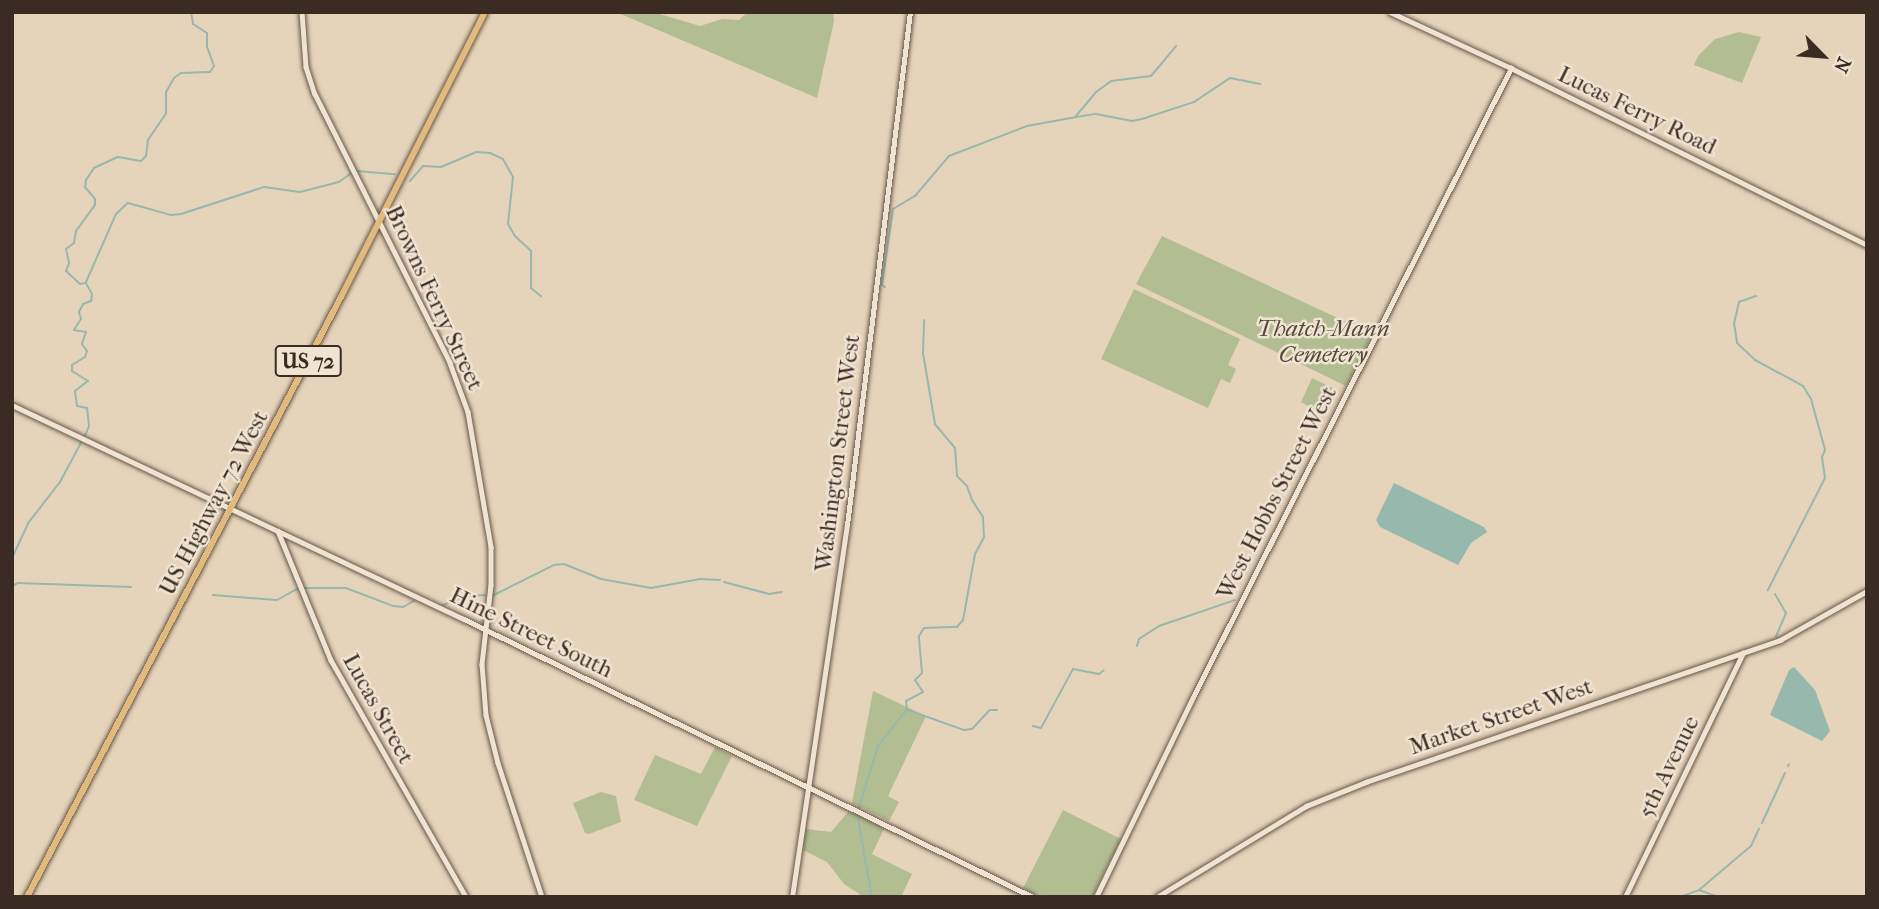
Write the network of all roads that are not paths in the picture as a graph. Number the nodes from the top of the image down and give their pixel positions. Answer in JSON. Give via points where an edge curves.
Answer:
{"nodes":[{"id":1,"x":302,"y":12,"type":"edge"},
{"id":2,"x":485,"y":12,"type":"edge"},
{"id":3,"x":910,"y":12,"type":"edge"},
{"id":4,"x":1390,"y":12,"type":"edge"},
{"id":5,"x":1511,"y":68,"type":"junction"},
{"id":6,"x":379,"y":223,"type":"junction"},
{"id":7,"x":1867,"y":245,"type":"edge"},
{"id":8,"x":12,"y":405,"type":"edge"},
{"id":9,"x":231,"y":508,"type":"junction"},
{"id":10,"x":277,"y":530,"type":"junction"},
{"id":11,"x":1867,"y":590,"type":"edge"},
{"id":12,"x":486,"y":630,"type":"junction"},
{"id":13,"x":1743,"y":653,"type":"junction"},
{"id":14,"x":807,"y":786,"type":"junction"},
{"id":15,"x":27,"y":897,"type":"edge"},
{"id":16,"x":466,"y":897,"type":"edge"},
{"id":17,"x":542,"y":897,"type":"edge"},
{"id":18,"x":792,"y":897,"type":"edge"},
{"id":19,"x":1032,"y":897,"type":"edge"},
{"id":20,"x":1096,"y":897,"type":"edge"},
{"id":21,"x":1157,"y":897,"type":"edge"},
{"id":22,"x":1625,"y":897,"type":"edge"}],
"edges":[{"from":1,"to":6,"type":"street","name":"Browns Ferry Street","via":[[303,48],[312,85]]},
{"from":2,"to":6,"type":"highway","name":"US Highway 72 West","number":"US 72"},
{"from":3,"to":14,"type":"street","name":"Washington Street West","via":[[847,525]]},
{"from":4,"to":5,"type":"street","name":"Lucas Ferry Road"},
{"from":5,"to":7,"type":"street","name":"Lucas Ferry Road"},
{"from":5,"to":20,"type":"street","name":"West Hobbs Street West","via":[[1192,697]]},
{"from":6,"to":9,"type":"highway","name":"US Highway 72 West","number":"US 72"},
{"from":6,"to":12,"type":"street","name":"Browns Ferry Street","via":[[450,363],[468,412],[491,547]]},
{"from":8,"to":9,"type":"street","name":"Hine Street South"},
{"from":9,"to":10,"type":"street","name":"Hine Street South"},
{"from":9,"to":15,"type":"highway","name":"US Highway 72 West","number":"US 72"},
{"from":10,"to":12,"type":"street","name":"Hine Street South"},
{"from":10,"to":16,"type":"street","name":"Lucas Street","via":[[331,660]]},
{"from":11,"to":13,"type":"street","name":"Market Street West","via":[[1788,636]]},
{"from":12,"to":14,"type":"street","name":"Hine Street South"},
{"from":12,"to":17,"type":"street","name":"Browns Ferry Street","via":[[482,664],[490,733]]},
{"from":13,"to":21,"type":"street","name":"Market Street West","via":[[1337,793],[1283,819]]},
{"from":13,"to":22,"type":"street","name":"5th Avenue"},
{"from":14,"to":18,"type":"street","name":"Washington Street West"},
{"from":14,"to":19,"type":"street","name":"Hine Street South"}]}
